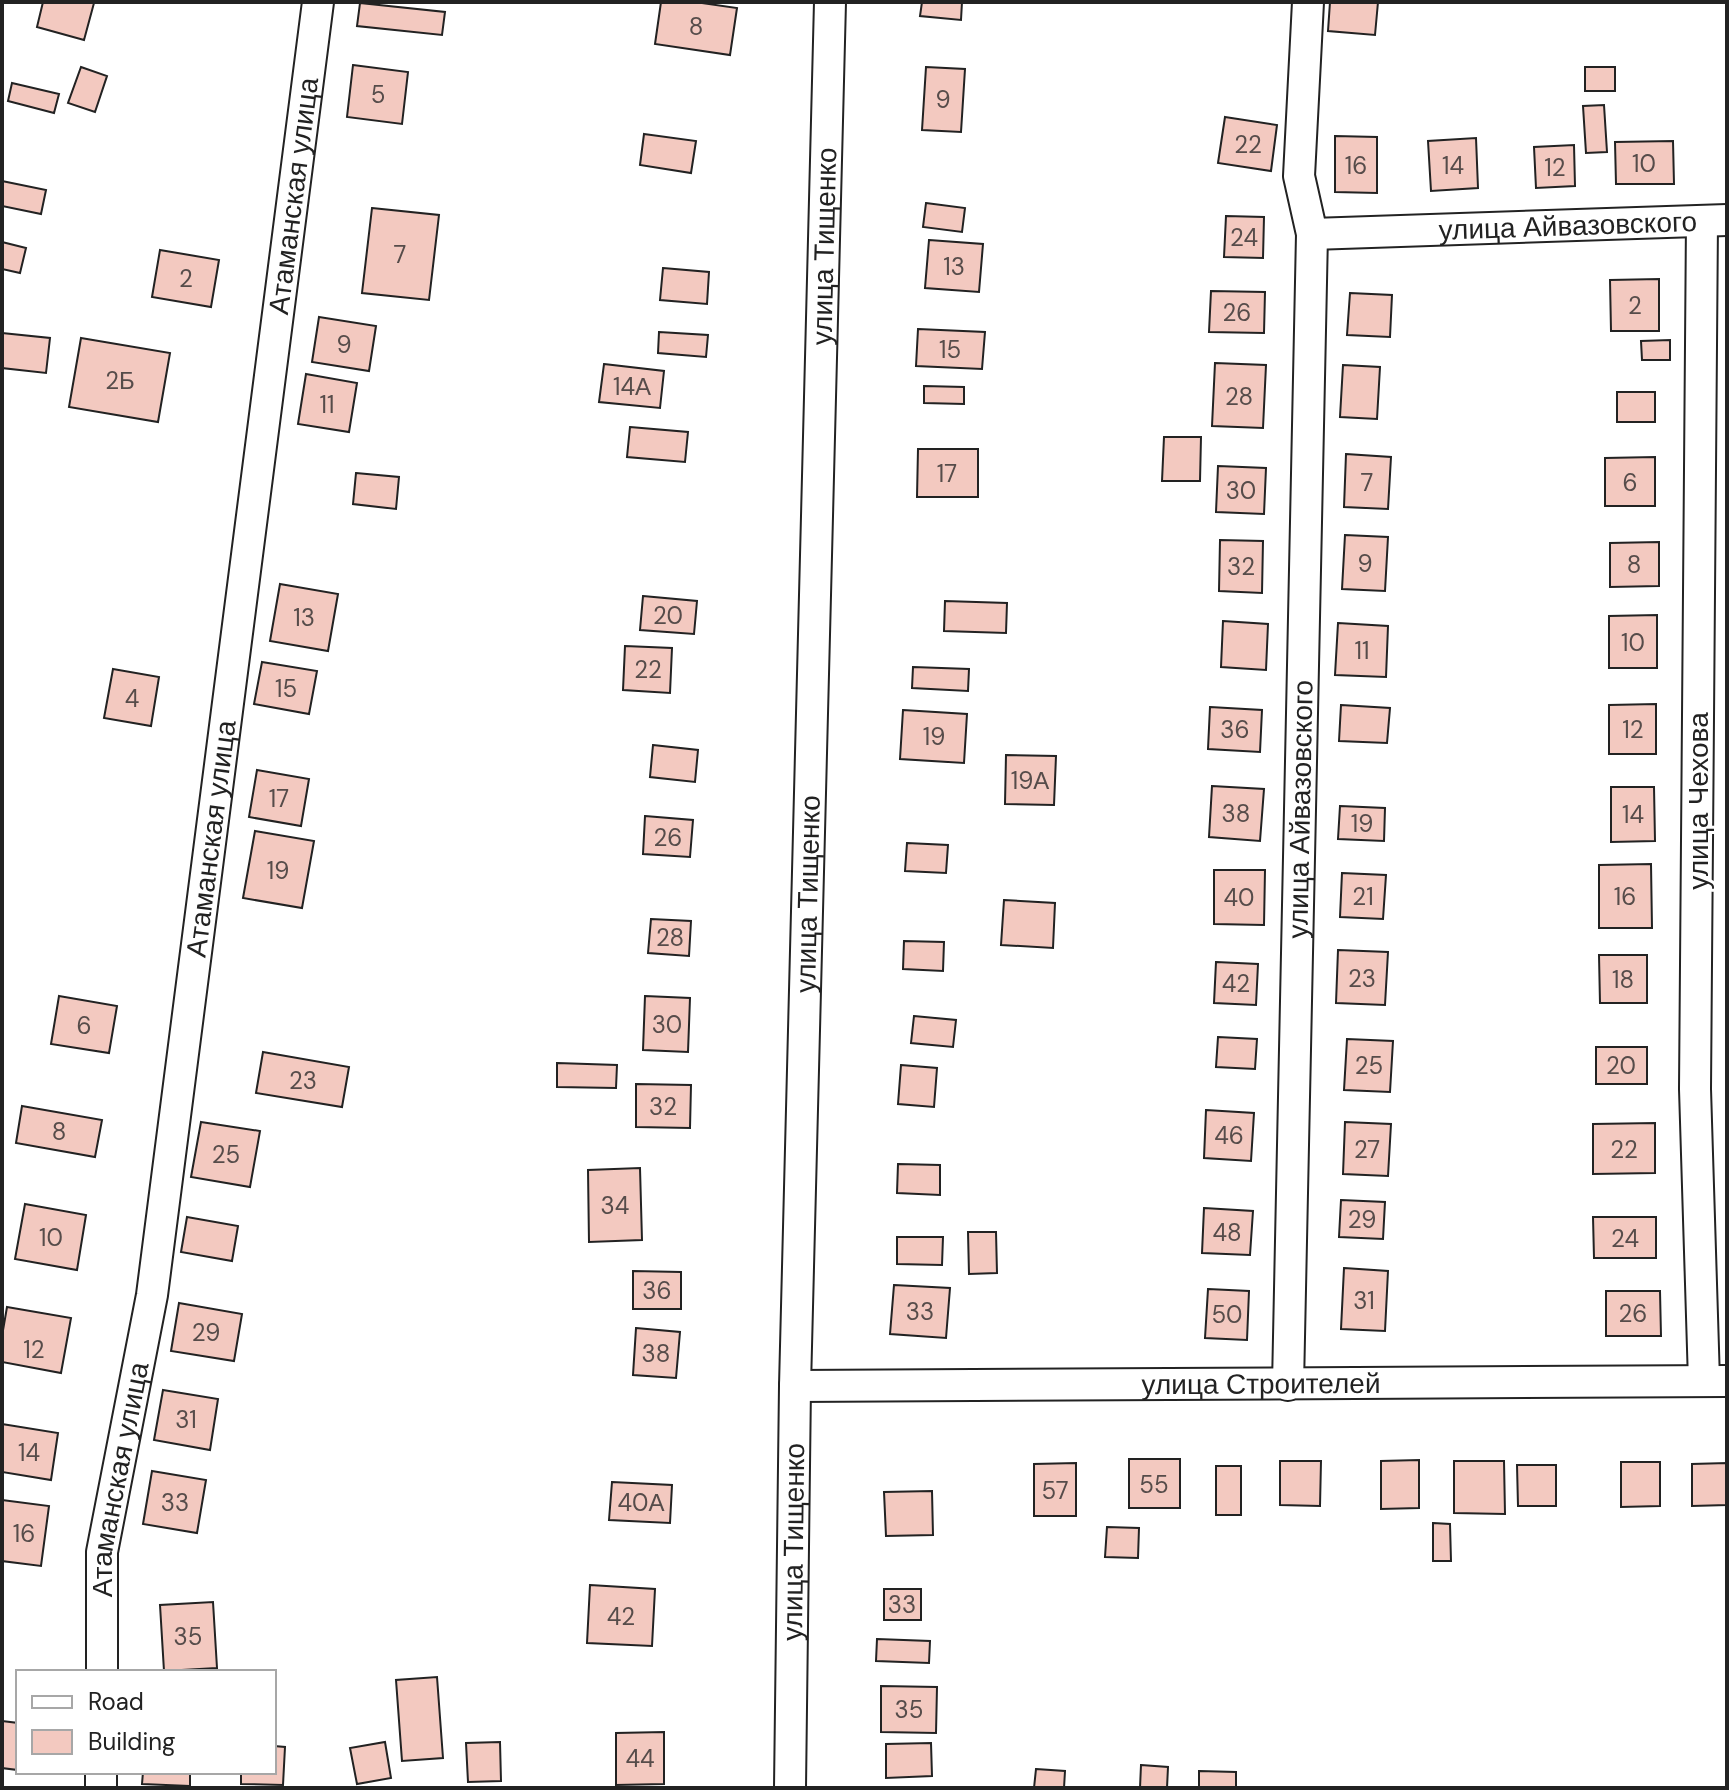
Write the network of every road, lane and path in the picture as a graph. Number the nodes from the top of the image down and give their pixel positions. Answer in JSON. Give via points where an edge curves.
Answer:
{"nodes":[{"id":1,"x":318,"y":2,"type":"edge"},
{"id":2,"x":830,"y":2,"type":"edge"},
{"id":3,"x":1308,"y":2,"type":"edge"},
{"id":4,"x":1714,"y":221,"type":"edge"},
{"id":5,"x":1312,"y":234,"type":"junction"},
{"id":6,"x":1715,"y":1381,"type":"edge"},
{"id":7,"x":1288,"y":1385,"type":"junction"},
{"id":8,"x":795,"y":1386,"type":"junction"},
{"id":9,"x":102,"y":1670,"type":"edge"},
{"id":10,"x":790,"y":1788,"type":"edge"}],
"edges":[{"from":1,"to":9,"type":"street","name":"Атаманская улица","via":[[152,1295],[102,1552]]},
{"from":2,"to":8,"type":"street","name":"улица Тищенко"},
{"from":3,"to":5,"type":"street","name":"улица Айвазовского","via":[[1299,176]]},
{"from":4,"to":5,"type":"street","name":"улица Айвазовского"},
{"from":4,"to":6,"type":"street","name":"улица Чехова","via":[[1695,1089]]},
{"from":5,"to":7,"type":"street","name":"улица Айвазовского"},
{"from":6,"to":7,"type":"street","name":"улица Строителей"},
{"from":7,"to":8,"type":"street","name":"улица Строителей"},
{"from":8,"to":10,"type":"street","name":"улица Тищенко"}]}
